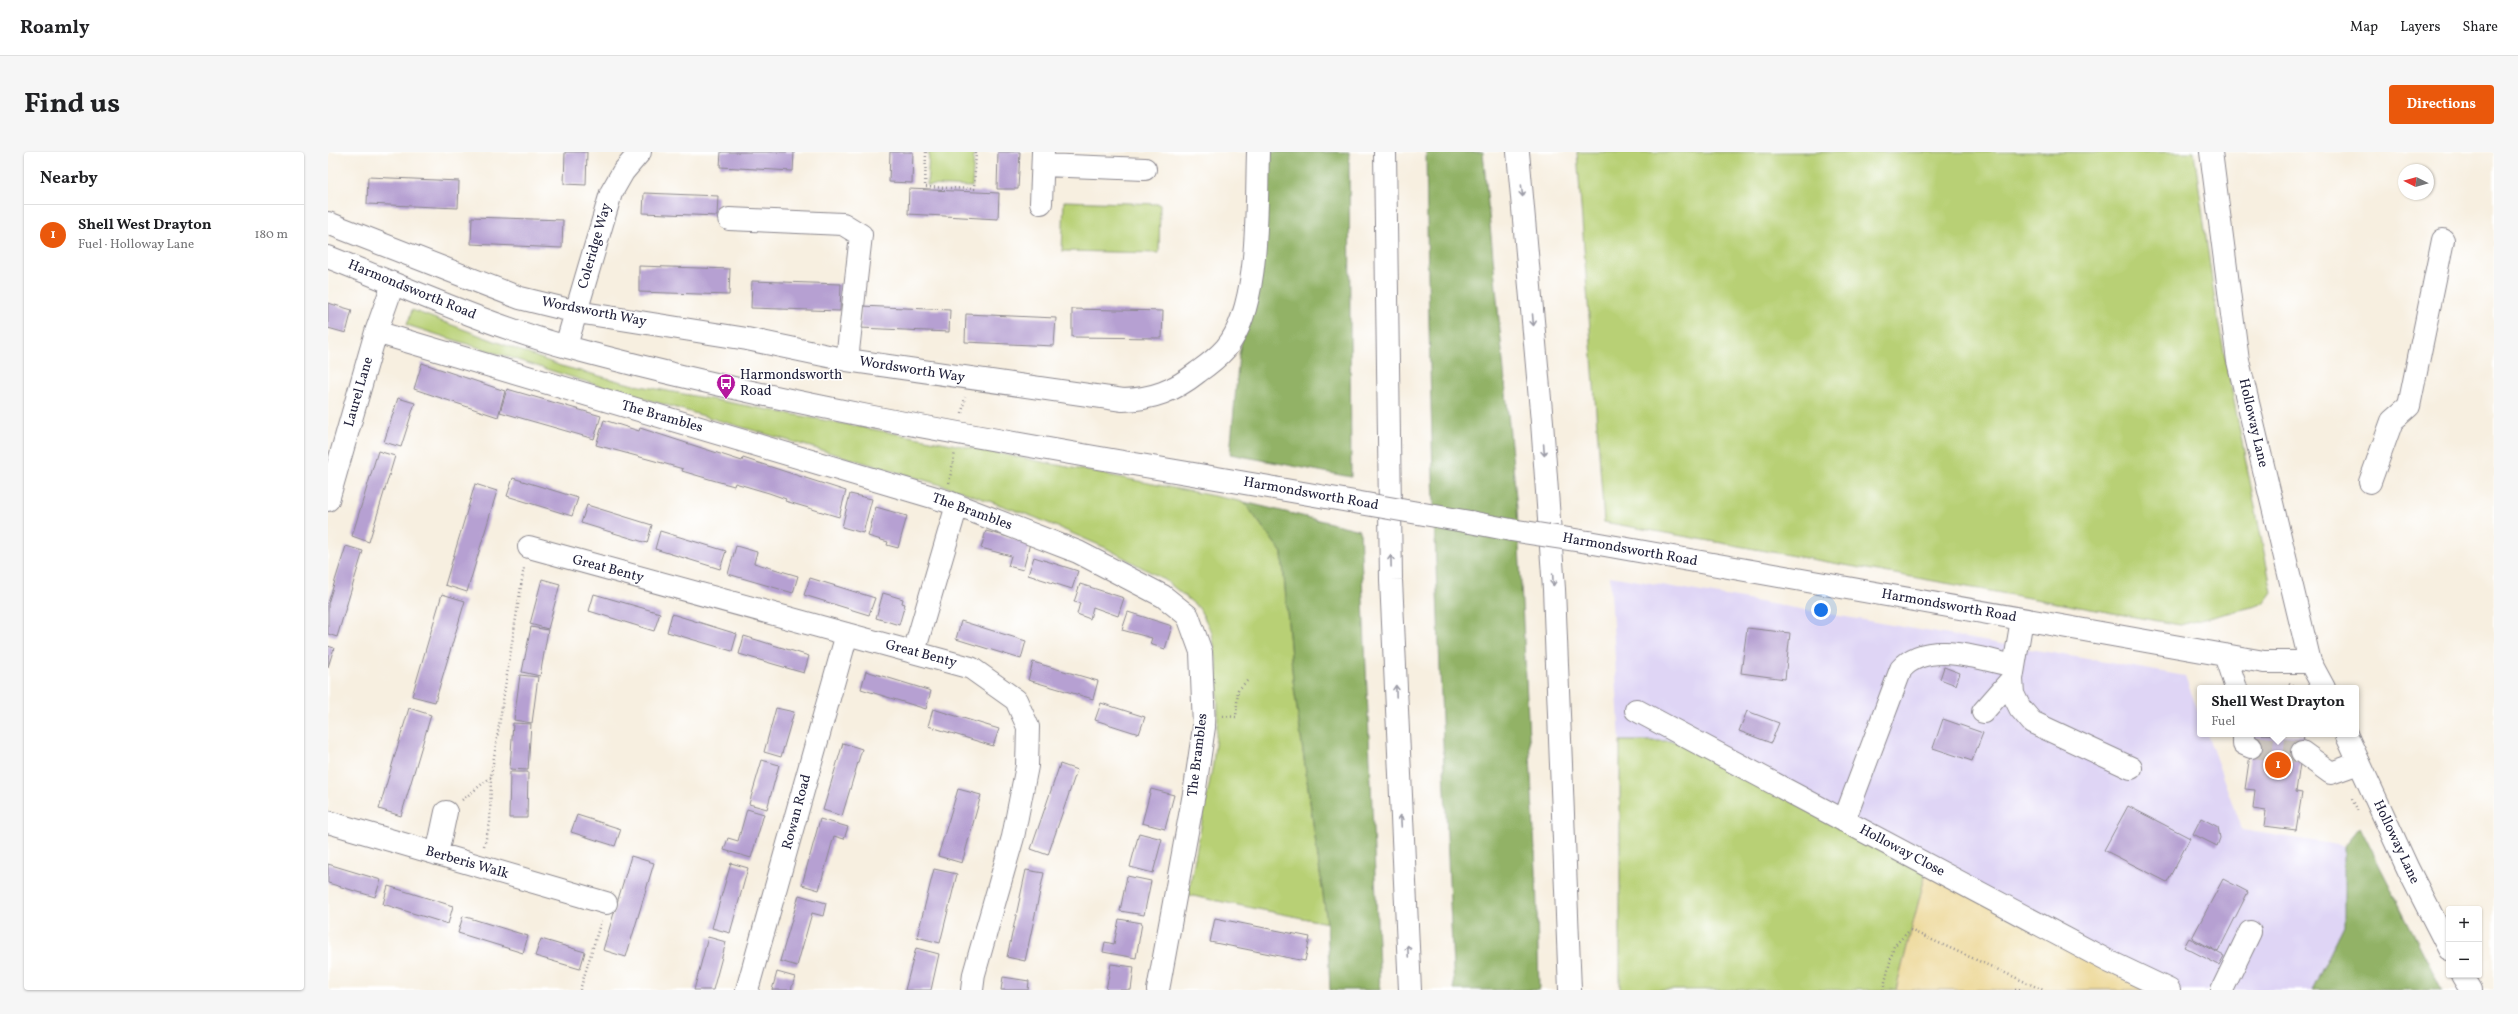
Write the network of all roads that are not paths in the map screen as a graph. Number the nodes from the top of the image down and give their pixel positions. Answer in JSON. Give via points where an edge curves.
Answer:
{"nodes":[{"id":1,"x":640,"y":152,"type":"edge"},
{"id":2,"x":1258,"y":152,"type":"edge"},
{"id":3,"x":1385,"y":152,"type":"edge"},
{"id":4,"x":1518,"y":152,"type":"edge"},
{"id":5,"x":2210,"y":152,"type":"edge"},
{"id":6,"x":1043,"y":158,"type":"edge"},
{"id":7,"x":1145,"y":169,"type":"dead end"},
{"id":8,"x":1041,"y":203,"type":"dead end"},
{"id":9,"x":729,"y":218,"type":"dead end"},
{"id":10,"x":328,"y":223,"type":"edge"},
{"id":11,"x":2443,"y":240,"type":"dead end"},
{"id":12,"x":328,"y":257,"type":"edge"},
{"id":13,"x":393,"y":284,"type":"junction"},
{"id":14,"x":577,"y":312,"type":"junction"},
{"id":15,"x":376,"y":332,"type":"junction"},
{"id":16,"x":566,"y":346,"type":"junction"},
{"id":17,"x":847,"y":360,"type":"junction"},
{"id":18,"x":2370,"y":482,"type":"dead end"},
{"id":19,"x":328,"y":500,"type":"edge"},
{"id":20,"x":951,"y":503,"type":"junction"},
{"id":21,"x":528,"y":547,"type":"road end"},
{"id":22,"x":2022,"y":619,"type":"junction"},
{"id":23,"x":847,"y":634,"type":"junction"},
{"id":24,"x":914,"y":652,"type":"junction"},
{"id":25,"x":2225,"y":655,"type":"junction"},
{"id":26,"x":2310,"y":662,"type":"junction"},
{"id":27,"x":2013,"y":672,"type":"junction"},
{"id":28,"x":2235,"y":685,"type":"edge"},
{"id":29,"x":2322,"y":685,"type":"edge"},
{"id":30,"x":1636,"y":710,"type":"dead end"},
{"id":31,"x":1983,"y":712,"type":"dead end"},
{"id":32,"x":2347,"y":737,"type":"edge"},
{"id":33,"x":2302,"y":752,"type":"tunnel mouth"},
{"id":34,"x":2359,"y":763,"type":"junction"},
{"id":35,"x":2131,"y":768,"type":"dead end"},
{"id":36,"x":446,"y":812,"type":"road end"},
{"id":37,"x":1844,"y":821,"type":"junction"},
{"id":38,"x":328,"y":822,"type":"edge"},
{"id":39,"x":437,"y":854,"type":"junction"},
{"id":40,"x":606,"y":903,"type":"road end"},
{"id":41,"x":2250,"y":932,"type":"dead end"},
{"id":42,"x":2446,"y":943,"type":"edge"},
{"id":43,"x":2464,"y":978,"type":"edge"},
{"id":44,"x":747,"y":990,"type":"edge"},
{"id":45,"x":972,"y":990,"type":"edge"},
{"id":46,"x":1158,"y":990,"type":"edge"},
{"id":47,"x":1410,"y":990,"type":"edge"},
{"id":48,"x":1570,"y":990,"type":"edge"},
{"id":49,"x":2169,"y":990,"type":"edge"},
{"id":50,"x":2222,"y":990,"type":"edge"},
{"id":51,"x":2471,"y":990,"type":"edge"}],
"edges":[{"from":1,"to":14,"type":"main road","name":"Coleridge Way","via":[[623,172],[611,192]]},
{"from":2,"to":17,"type":"main road","name":"Wordsworth Way","via":[[1254,268],[1241,321],[1226,347],[1192,377],[1173,388],[1147,399],[1123,400]]},
{"from":47,"to":3,"type":"main road","one_way":true,"via":[[1391,580]]},
{"from":4,"to":48,"type":"main road","one_way":true,"via":[[1541,406],[1554,590]]},
{"from":5,"to":26,"type":"main road","name":"Holloway Lane","via":[[2238,361]]},
{"from":6,"to":7,"type":"main road"},
{"from":6,"to":8,"type":"main road"},
{"from":9,"to":17,"type":"main road","via":[[843,224],[861,235]]},
{"from":10,"to":14,"type":"main road","name":"Wordsworth Way","via":[[520,298]]},
{"from":11,"to":18,"type":"main road","via":[[2409,406],[2392,421]]},
{"from":12,"to":13,"type":"main road","name":"Harmondsworth Road"},
{"from":13,"to":15,"type":"main road","name":"Laurel Lane"},
{"from":13,"to":16,"type":"main road","name":"Harmondsworth Road"},
{"from":14,"to":16,"type":"main road","name":"Coleridge Way"},
{"from":14,"to":17,"type":"main road","name":"Wordsworth Way","via":[[747,339]]},
{"from":15,"to":19,"type":"main road","name":"Laurel Lane"},
{"from":15,"to":20,"type":"main road","name":"The Brambles"},
{"from":16,"to":22,"type":"main road","name":"Harmondsworth Road","bridge":true,"via":[[831,410]]},
{"from":20,"to":24,"type":"main road"},
{"from":20,"to":46,"type":"main road","name":"The Brambles","via":[[1078,552],[1163,596],[1188,616],[1201,652],[1204,716],[1195,788]]},
{"from":21,"to":23,"type":"main road","name":"Great Benty"},
{"from":22,"to":25,"type":"main road","name":"Harmondsworth Road"},
{"from":22,"to":27,"type":"main road"},
{"from":23,"to":24,"type":"main road","name":"Great Benty"},
{"from":23,"to":44,"type":"main road","name":"Rowan Road"},
{"from":24,"to":45,"type":"main road","name":"Great Benty","via":[[971,668],[1016,700],[1028,727],[1027,766],[1013,837],[974,974]]},
{"from":25,"to":26,"type":"main road","name":"Harmondsworth Road","via":[[2264,662]]},
{"from":25,"to":28,"type":"main road"},
{"from":26,"to":29,"type":"main road","name":"Holloway Lane"},
{"from":27,"to":31,"type":"main road"},
{"from":27,"to":35,"type":"main road","via":[[2015,701],[2032,722]]},
{"from":27,"to":37,"type":"main road","via":[[1950,653],[1921,657],[1906,663],[1901,669]]},
{"from":30,"to":37,"type":"main road","name":"Holloway Close"},
{"from":32,"to":34,"type":"main road","name":"Holloway Lane"},
{"from":33,"to":34,"type":"main road","via":[[2331,773]]},
{"from":34,"to":42,"type":"main road","name":"Holloway Lane"},
{"from":36,"to":39,"type":"main road"},
{"from":37,"to":49,"type":"main road","name":"Holloway Close","via":[[2108,961]]},
{"from":38,"to":39,"type":"main road","name":"Berberis Walk"},
{"from":39,"to":40,"type":"main road","name":"Berberis Walk"},
{"from":41,"to":50,"type":"main road"},
{"from":43,"to":51,"type":"main road"}]}
